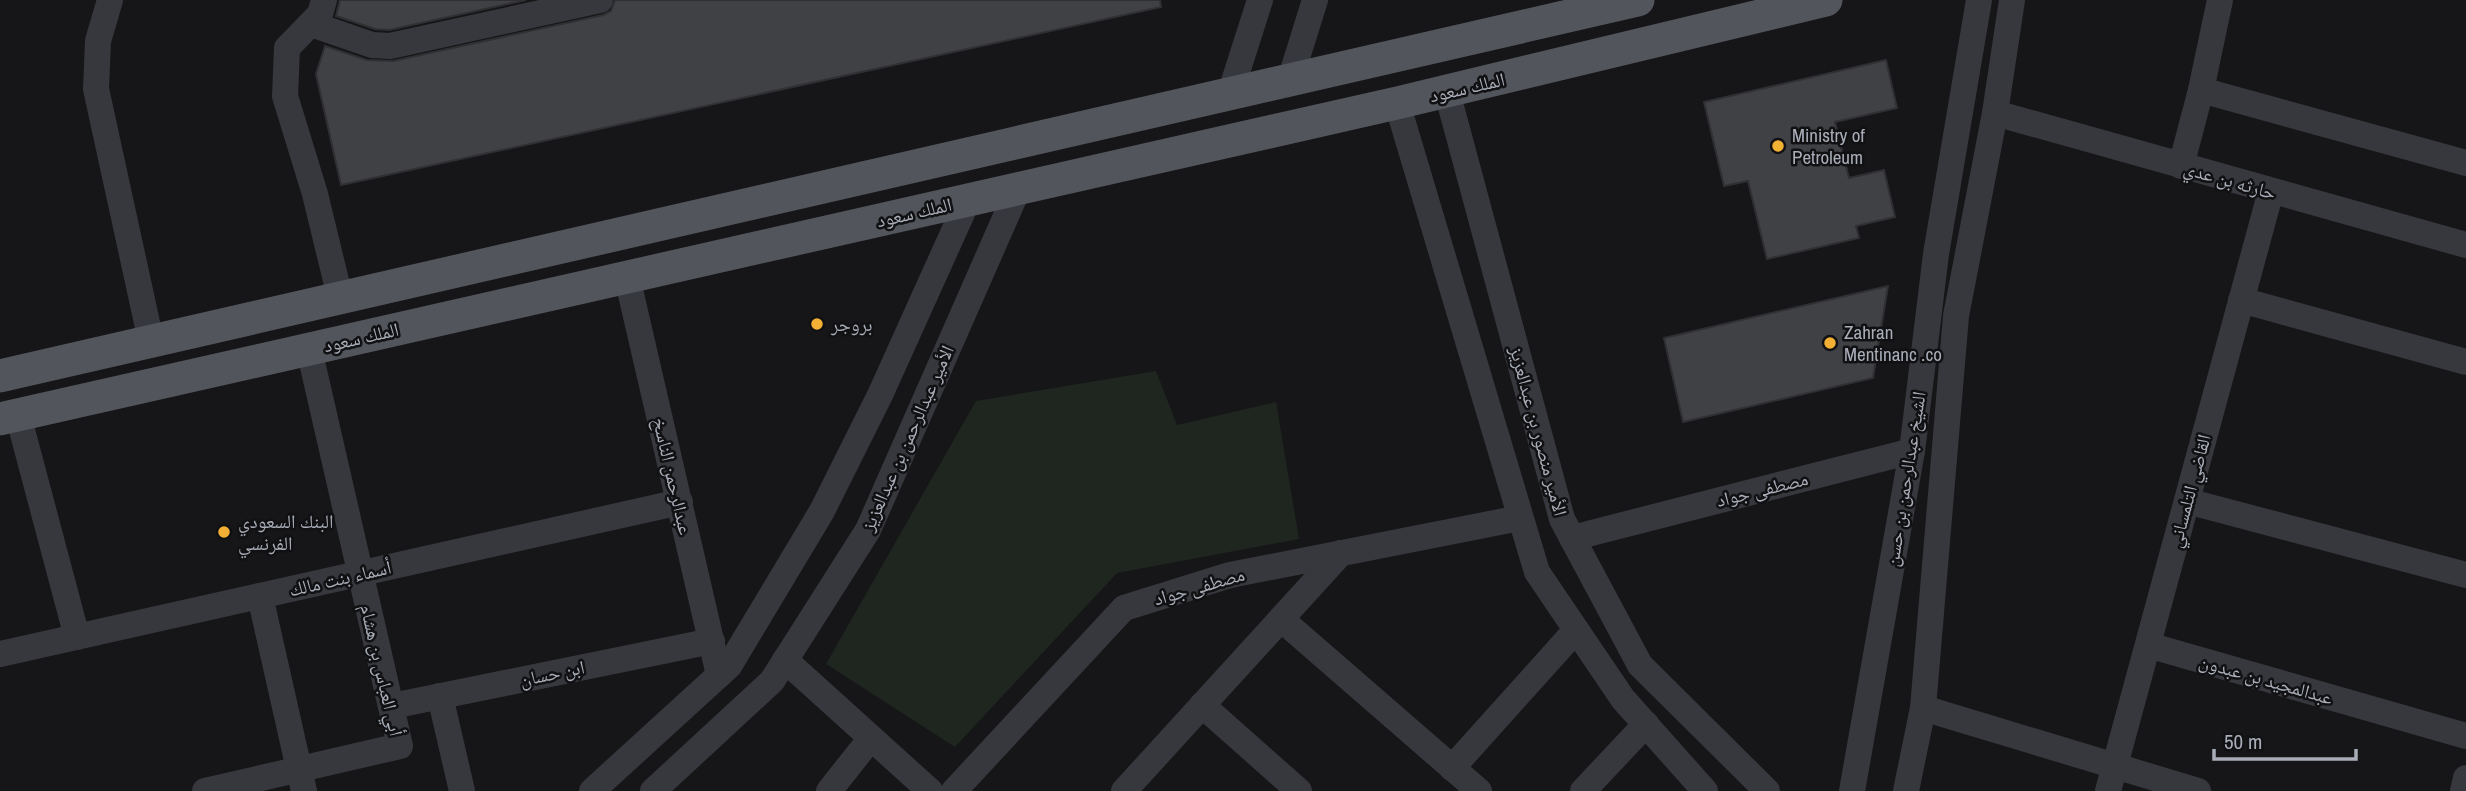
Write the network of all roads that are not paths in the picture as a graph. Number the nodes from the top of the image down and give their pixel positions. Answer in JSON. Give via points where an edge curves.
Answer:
{"nodes":[{"id":1,"x":110,"y":0,"type":"edge"},
{"id":2,"x":324,"y":0,"type":"edge"},
{"id":3,"x":600,"y":0,"type":"edge"},
{"id":4,"x":1260,"y":0,"type":"edge"},
{"id":5,"x":1315,"y":0,"type":"edge"},
{"id":6,"x":1638,"y":0,"type":"edge"},
{"id":7,"x":1826,"y":0,"type":"edge"},
{"id":8,"x":1979,"y":0,"type":"edge"},
{"id":9,"x":2011,"y":0,"type":"edge"},
{"id":10,"x":2220,"y":0,"type":"edge"},
{"id":11,"x":503,"y":10,"type":"edge"},
{"id":12,"x":312,"y":24,"type":"junction"},
{"id":13,"x":1291,"y":77,"type":"junction"},
{"id":14,"x":2201,"y":90,"type":"junction"},
{"id":15,"x":1231,"y":91,"type":"junction"},
{"id":16,"x":1447,"y":92,"type":"junction"},
{"id":17,"x":1397,"y":103,"type":"junction"},
{"id":18,"x":1994,"y":113,"type":"junction"},
{"id":19,"x":2466,"y":163,"type":"edge"},
{"id":20,"x":2181,"y":166,"type":"junction"},
{"id":21,"x":1018,"y":189,"type":"junction"},
{"id":22,"x":2271,"y":191,"type":"junction"},
{"id":23,"x":968,"y":200,"type":"junction"},
{"id":24,"x":2466,"y":245,"type":"edge"},
{"id":25,"x":936,"y":272,"type":"junction"},
{"id":26,"x":627,"y":277,"type":"junction"},
{"id":27,"x":974,"y":286,"type":"junction"},
{"id":28,"x":340,"y":297,"type":"junction"},
{"id":29,"x":2241,"y":300,"type":"junction"},
{"id":30,"x":151,"y":341,"type":"junction"},
{"id":31,"x":309,"y":349,"type":"junction"},
{"id":32,"x":2466,"y":362,"type":"edge"},
{"id":33,"x":0,"y":376,"type":"edge"},
{"id":34,"x":9,"y":417,"type":"edge"},
{"id":35,"x":1912,"y":451,"type":"junction"},
{"id":36,"x":2187,"y":501,"type":"junction"},
{"id":37,"x":680,"y":502,"type":"junction"},
{"id":38,"x":1520,"y":518,"type":"junction"},
{"id":39,"x":1572,"y":538,"type":"junction"},
{"id":40,"x":1341,"y":553,"type":"junction"},
{"id":41,"x":360,"y":574,"type":"junction"},
{"id":42,"x":2466,"y":575,"type":"edge"},
{"id":43,"x":260,"y":596,"type":"junction"},
{"id":44,"x":1281,"y":619,"type":"junction"},
{"id":45,"x":1576,"y":630,"type":"junction"},
{"id":46,"x":77,"y":637,"type":"junction"},
{"id":47,"x":712,"y":641,"type":"junction"},
{"id":48,"x":2148,"y":645,"type":"junction"},
{"id":49,"x":0,"y":654,"type":"edge"},
{"id":50,"x":785,"y":660,"type":"junction"},
{"id":51,"x":719,"y":675,"type":"junction"},
{"id":52,"x":440,"y":696,"type":"junction"},
{"id":53,"x":1202,"y":705,"type":"junction"},
{"id":54,"x":392,"y":706,"type":"junction"},
{"id":55,"x":1923,"y":708,"type":"junction"},
{"id":56,"x":1646,"y":724,"type":"junction"},
{"id":57,"x":2466,"y":736,"type":"edge"},
{"id":58,"x":872,"y":738,"type":"junction"},
{"id":59,"x":1452,"y":768,"type":"junction"},
{"id":60,"x":2466,"y":778,"type":"edge"},
{"id":61,"x":2111,"y":779,"type":"edge"},
{"id":62,"x":302,"y":780,"type":"edge"},
{"id":63,"x":205,"y":791,"type":"edge"},
{"id":64,"x":462,"y":791,"type":"edge"},
{"id":65,"x":593,"y":791,"type":"edge"},
{"id":66,"x":653,"y":791,"type":"edge"},
{"id":67,"x":830,"y":791,"type":"edge"},
{"id":68,"x":930,"y":791,"type":"edge"},
{"id":69,"x":954,"y":791,"type":"edge"},
{"id":70,"x":1124,"y":791,"type":"edge"},
{"id":71,"x":1299,"y":791,"type":"edge"},
{"id":72,"x":1479,"y":791,"type":"edge"},
{"id":73,"x":1583,"y":791,"type":"edge"},
{"id":74,"x":1705,"y":791,"type":"edge"},
{"id":75,"x":1767,"y":791,"type":"edge"},
{"id":76,"x":1852,"y":791,"type":"edge"},
{"id":77,"x":1906,"y":791,"type":"edge"},
{"id":78,"x":2198,"y":791,"type":"edge"},
{"id":79,"x":2463,"y":791,"type":"edge"}],
"edges":[{"from":1,"to":30,"type":"street","via":[[98,41],[96,89]]},
{"from":2,"to":12,"type":"street"},
{"from":3,"to":11,"type":"street"},
{"from":4,"to":15,"type":"street"},
{"from":5,"to":13,"type":"street"},
{"from":6,"to":13,"type":"main road"},
{"from":7,"to":16,"type":"main road","name":"الملك سعود"},
{"from":8,"to":35,"type":"street","name":"الشيخ عبدالرحمن بن حسن","via":[[1936,254]]},
{"from":9,"to":18,"type":"street","name":"الشيخ عبدالرحمن بن حسن"},
{"from":10,"to":14,"type":"street"},
{"from":11,"to":12,"type":"street","via":[[390,46],[372,45]]},
{"from":12,"to":28,"type":"street","via":[[288,48],[285,96]]},
{"from":13,"to":15,"type":"main road"},
{"from":14,"to":19,"type":"street"},
{"from":14,"to":20,"type":"street"},
{"from":15,"to":28,"type":"main road"},
{"from":16,"to":17,"type":"main road","name":"الملك سعود"},
{"from":16,"to":39,"type":"street","name":"الأمير منصور بن عبدالعزيز","via":[[1562,519]]},
{"from":17,"to":21,"type":"main road","name":"الملك سعود"},
{"from":17,"to":38,"type":"street"},
{"from":18,"to":20,"type":"street","name":"حارثه بن عدي"},
{"from":18,"to":55,"type":"street","name":"الشيخ عبدالرحمن بن حسن","via":[[1956,316]]},
{"from":20,"to":22,"type":"street","name":"حارثه بن عدي"},
{"from":21,"to":23,"type":"main road","name":"الملك سعود"},
{"from":21,"to":27,"type":"street","name":"الأمير عبدالرحمن بن عبدالعزيز"},
{"from":22,"to":24,"type":"street","name":"حارثه بن عدي"},
{"from":22,"to":29,"type":"street","name":"القاضي التلمساني"},
{"from":23,"to":25,"type":"street"},
{"from":23,"to":26,"type":"main road","name":"الملك سعود"},
{"from":25,"to":27,"type":"street","via":[[949,264],[963,266]]},
{"from":25,"to":51,"type":"street","via":[[822,511],[729,666]]},
{"from":26,"to":31,"type":"main road","name":"الملك سعود"},
{"from":26,"to":37,"type":"street","name":"عبدالرحمن الناسخ"},
{"from":27,"to":50,"type":"street","name":"الأمير عبدالرحمن بن عبدالعزيز","via":[[868,530]]},
{"from":28,"to":30,"type":"main road"},
{"from":29,"to":32,"type":"street"},
{"from":29,"to":36,"type":"street","name":"القاضي التلمساني"},
{"from":30,"to":33,"type":"main road"},
{"from":31,"to":34,"type":"main road","name":"الملك سعود"},
{"from":31,"to":41,"type":"street","name":"أبي العباس بن هشام"},
{"from":34,"to":46,"type":"street"},
{"from":35,"to":39,"type":"street","name":"مصطفى جواد"},
{"from":35,"to":76,"type":"street","name":"الشيخ عبدالرحمن بن حسن"},
{"from":36,"to":42,"type":"street"},
{"from":36,"to":48,"type":"street","name":"القاضي التلمساني"},
{"from":37,"to":41,"type":"street","name":"أسماء بنت مالك"},
{"from":37,"to":47,"type":"street","name":"عبدالرحمن الناسخ"},
{"from":38,"to":40,"type":"street","name":"مصطفى جواد"},
{"from":38,"to":45,"type":"street","via":[[1537,572]]},
{"from":39,"to":75,"type":"street","name":"الأمير منصور بن عبدالعزيز","via":[[1640,665]]},
{"from":40,"to":44,"type":"street"},
{"from":40,"to":69,"type":"street","name":"مصطفى جواد","via":[[1230,575],[1124,608]]},
{"from":41,"to":43,"type":"street","name":"أسماء بنت مالك"},
{"from":41,"to":54,"type":"street","name":"أبي العباس بن هشام"},
{"from":43,"to":46,"type":"street","name":"أسماء بنت مالك"},
{"from":43,"to":62,"type":"street"},
{"from":44,"to":53,"type":"street"},
{"from":44,"to":59,"type":"street"},
{"from":45,"to":56,"type":"street","via":[[1623,699]]},
{"from":45,"to":59,"type":"street"},
{"from":46,"to":49,"type":"street","name":"أسماء بنت مالك"},
{"from":47,"to":51,"type":"street","name":"عبدالرحمن الناسخ"},
{"from":47,"to":52,"type":"street","name":"ابن حسان"},
{"from":48,"to":57,"type":"street","name":"عبدالمجيد بن عبدون"},
{"from":48,"to":61,"type":"street","name":"القاضي التلمساني"},
{"from":50,"to":58,"type":"street"},
{"from":50,"to":66,"type":"street","name":"الأمير عبدالرحمن بن عبدالعزيز","via":[[772,681]]},
{"from":51,"to":65,"type":"street"},
{"from":52,"to":54,"type":"street","name":"ابن حسان"},
{"from":52,"to":64,"type":"street"},
{"from":53,"to":70,"type":"street"},
{"from":53,"to":71,"type":"street"},
{"from":54,"to":62,"type":"street","name":"أبي العباس بن هشام","via":[[400,746]]},
{"from":55,"to":61,"type":"street"},
{"from":55,"to":77,"type":"street","name":"الشيخ عبدالرحمن بن حسن"},
{"from":56,"to":73,"type":"street"},
{"from":56,"to":74,"type":"street"},
{"from":58,"to":67,"type":"street"},
{"from":58,"to":68,"type":"street"},
{"from":59,"to":72,"type":"street"},
{"from":60,"to":79,"type":"street"},
{"from":61,"to":78,"type":"street"},
{"from":62,"to":63,"type":"street"}]}
